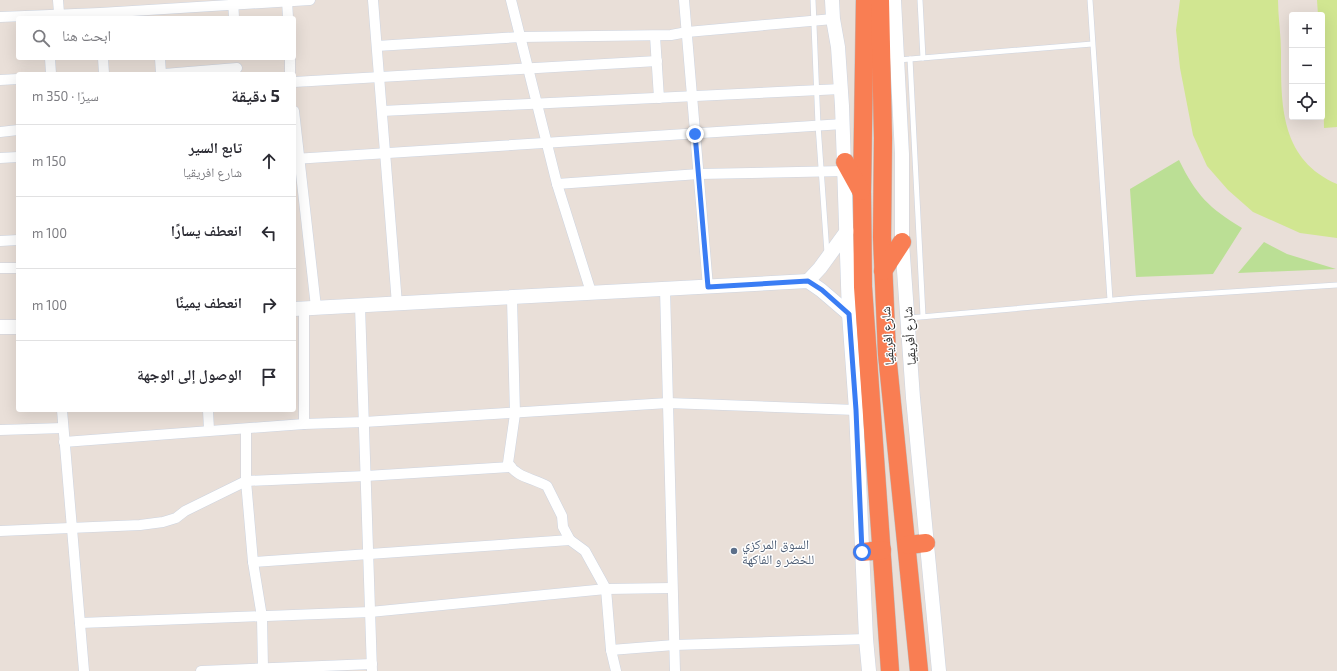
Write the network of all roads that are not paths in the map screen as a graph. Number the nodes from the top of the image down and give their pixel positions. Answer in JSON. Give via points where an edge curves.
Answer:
{"nodes":[{"id":1,"x":58,"y":0,"type":"edge"},
{"id":2,"x":287,"y":0,"type":"edge"},
{"id":3,"x":310,"y":0,"type":"edge"},
{"id":4,"x":373,"y":0,"type":"edge"},
{"id":5,"x":511,"y":0,"type":"edge"},
{"id":6,"x":684,"y":0,"type":"edge"},
{"id":7,"x":813,"y":0,"type":"edge"},
{"id":8,"x":832,"y":0,"type":"edge"},
{"id":9,"x":865,"y":0,"type":"edge"},
{"id":10,"x":880,"y":0,"type":"edge"},
{"id":11,"x":894,"y":0,"type":"edge"},
{"id":12,"x":920,"y":0,"type":"edge"},
{"id":13,"x":1090,"y":0,"type":"edge"},
{"id":14,"x":233,"y":3,"type":"edge"},
{"id":15,"x":59,"y":13,"type":"junction"},
{"id":16,"x":157,"y":14,"type":"edge"},
{"id":17,"x":47,"y":16,"type":"edge"},
{"id":18,"x":100,"y":16,"type":"edge"},
{"id":19,"x":234,"y":16,"type":"edge"},
{"id":20,"x":288,"y":16,"type":"edge"},
{"id":21,"x":0,"y":17,"type":"edge"},
{"id":22,"x":16,"y":17,"type":"edge"},
{"id":23,"x":833,"y":19,"type":"junction"},
{"id":24,"x":813,"y":20,"type":"junction"},
{"id":25,"x":687,"y":32,"type":"junction"},
{"id":26,"x":655,"y":36,"type":"junction"},
{"id":27,"x":520,"y":37,"type":"junction"},
{"id":28,"x":1092,"y":44,"type":"junction"},
{"id":29,"x":376,"y":46,"type":"junction"},
{"id":30,"x":923,"y":58,"type":"junction"},
{"id":31,"x":50,"y":60,"type":"edge"},
{"id":32,"x":103,"y":60,"type":"edge"},
{"id":33,"x":160,"y":60,"type":"edge"},
{"id":34,"x":290,"y":60,"type":"edge"},
{"id":35,"x":657,"y":60,"type":"junction"},
{"id":36,"x":904,"y":60,"type":"junction"},
{"id":37,"x":237,"y":67,"type":"edge"},
{"id":38,"x":528,"y":69,"type":"junction"},
{"id":39,"x":51,"y":72,"type":"edge"},
{"id":40,"x":104,"y":72,"type":"edge"},
{"id":41,"x":161,"y":72,"type":"edge"},
{"id":42,"x":185,"y":72,"type":"edge"},
{"id":43,"x":290,"y":72,"type":"edge"},
{"id":44,"x":379,"y":78,"type":"junction"},
{"id":45,"x":16,"y":79,"type":"edge"},
{"id":46,"x":0,"y":80,"type":"edge"},
{"id":47,"x":296,"y":82,"type":"edge"},
{"id":48,"x":841,"y":89,"type":"junction"},
{"id":49,"x":816,"y":90,"type":"junction"},
{"id":50,"x":692,"y":97,"type":"junction"},
{"id":51,"x":659,"y":98,"type":"junction"},
{"id":52,"x":536,"y":104,"type":"junction"},
{"id":53,"x":382,"y":111,"type":"junction"},
{"id":54,"x":843,"y":124,"type":"junction"},
{"id":55,"x":818,"y":125,"type":"junction"},
{"id":56,"x":16,"y":130,"type":"edge"},
{"id":57,"x":0,"y":132,"type":"edge"},
{"id":58,"x":695,"y":134,"type":"junction"},
{"id":59,"x":296,"y":142,"type":"edge"},
{"id":60,"x":546,"y":142,"type":"junction"},
{"id":61,"x":385,"y":152,"type":"junction"},
{"id":62,"x":16,"y":157,"type":"edge"},
{"id":63,"x":0,"y":158,"type":"edge"},
{"id":64,"x":297,"y":158,"type":"edge"},
{"id":65,"x":845,"y":166,"type":"junction"},
{"id":66,"x":822,"y":171,"type":"junction"},
{"id":67,"x":699,"y":174,"type":"junction"},
{"id":68,"x":557,"y":184,"type":"junction"},
{"id":69,"x":862,"y":192,"type":"junction"},
{"id":70,"x":847,"y":231,"type":"junction"},
{"id":71,"x":16,"y":240,"type":"edge"},
{"id":72,"x":0,"y":241,"type":"edge"},
{"id":73,"x":902,"y":242,"type":"junction"},
{"id":74,"x":827,"y":258,"type":"junction"},
{"id":75,"x":0,"y":268,"type":"edge"},
{"id":76,"x":16,"y":268,"type":"edge"},
{"id":77,"x":883,"y":271,"type":"junction"},
{"id":78,"x":808,"y":281,"type":"junction"},
{"id":79,"x":1337,"y":285,"type":"edge"},
{"id":80,"x":708,"y":287,"type":"junction"},
{"id":81,"x":665,"y":289,"type":"junction"},
{"id":82,"x":591,"y":292,"type":"junction"},
{"id":83,"x":512,"y":298,"type":"junction"},
{"id":84,"x":1110,"y":300,"type":"junction"},
{"id":85,"x":397,"y":304,"type":"junction"},
{"id":86,"x":360,"y":306,"type":"junction"},
{"id":87,"x":305,"y":308,"type":"edge"},
{"id":88,"x":849,"y":314,"type":"junction"},
{"id":89,"x":923,"y":316,"type":"junction"},
{"id":90,"x":908,"y":318,"type":"junction"},
{"id":91,"x":0,"y":327,"type":"edge"},
{"id":92,"x":16,"y":327,"type":"edge"},
{"id":93,"x":668,"y":403,"type":"junction"},
{"id":94,"x":856,"y":410,"type":"junction"},
{"id":95,"x":62,"y":412,"type":"edge"},
{"id":96,"x":208,"y":412,"type":"edge"},
{"id":97,"x":515,"y":414,"type":"junction"},
{"id":98,"x":364,"y":422,"type":"junction"},
{"id":99,"x":304,"y":424,"type":"junction"},
{"id":100,"x":63,"y":428,"type":"junction"},
{"id":101,"x":246,"y":429,"type":"junction"},
{"id":102,"x":0,"y":430,"type":"edge"},
{"id":103,"x":209,"y":430,"type":"junction"},
{"id":104,"x":64,"y":442,"type":"junction"},
{"id":105,"x":511,"y":467,"type":"junction"},
{"id":106,"x":366,"y":476,"type":"junction"},
{"id":107,"x":246,"y":481,"type":"junction"},
{"id":108,"x":73,"y":528,"type":"junction"},
{"id":109,"x":0,"y":531,"type":"edge"},
{"id":110,"x":570,"y":540,"type":"junction"},
{"id":111,"x":926,"y":543,"type":"junction"},
{"id":112,"x":908,"y":545,"type":"junction"},
{"id":113,"x":882,"y":550,"type":"junction"},
{"id":114,"x":862,"y":552,"type":"junction"},
{"id":115,"x":368,"y":553,"type":"junction"},
{"id":116,"x":253,"y":562,"type":"junction"},
{"id":117,"x":672,"y":588,"type":"junction"},
{"id":118,"x":606,"y":589,"type":"junction"},
{"id":119,"x":370,"y":612,"type":"junction"},
{"id":120,"x":262,"y":617,"type":"junction"},
{"id":121,"x":80,"y":623,"type":"junction"},
{"id":122,"x":866,"y":640,"type":"junction"},
{"id":123,"x":674,"y":645,"type":"junction"},
{"id":124,"x":612,"y":650,"type":"junction"},
{"id":125,"x":372,"y":667,"type":"edge"},
{"id":126,"x":263,"y":670,"type":"junction"},
{"id":127,"x":279,"y":670,"type":"edge"},
{"id":128,"x":84,"y":671,"type":"edge"},
{"id":129,"x":201,"y":671,"type":"edge"},
{"id":130,"x":616,"y":671,"type":"edge"},
{"id":131,"x":675,"y":671,"type":"edge"},
{"id":132,"x":870,"y":671,"type":"edge"},
{"id":133,"x":890,"y":671,"type":"edge"},
{"id":134,"x":919,"y":671,"type":"edge"},
{"id":135,"x":939,"y":671,"type":"edge"}],
"edges":[{"from":1,"to":15,"type":"street"},
{"from":2,"to":3,"type":"street"},
{"from":2,"to":14,"type":"street"},
{"from":2,"to":20,"type":"street"},
{"from":4,"to":29,"type":"street"},
{"from":5,"to":27,"type":"street"},
{"from":6,"to":25,"type":"street"},
{"from":7,"to":24,"type":"lane"},
{"from":8,"to":23,"type":"street"},
{"from":9,"to":69,"type":"highway","name":"شارع افريقيا"},
{"from":10,"to":77,"type":"highway","name":"شارع افريقيا"},
{"from":11,"to":36,"type":"street","name":"شارع أفريقيا"},
{"from":12,"to":30,"type":"lane"},
{"from":13,"to":28,"type":"lane"},
{"from":14,"to":16,"type":"street"},
{"from":14,"to":19,"type":"street"},
{"from":15,"to":17,"type":"street"},
{"from":15,"to":18,"type":"street"},
{"from":16,"to":18,"type":"street"},
{"from":21,"to":22,"type":"street"},
{"from":23,"to":24,"type":"street"},
{"from":23,"to":48,"type":"street"},
{"from":24,"to":25,"type":"street"},
{"from":24,"to":49,"type":"lane"},
{"from":25,"to":26,"type":"street"},
{"from":25,"to":50,"type":"street"},
{"from":26,"to":27,"type":"street"},
{"from":26,"to":35,"type":"street"},
{"from":27,"to":29,"type":"street"},
{"from":27,"to":38,"type":"street"},
{"from":28,"to":30,"type":"lane"},
{"from":28,"to":84,"type":"lane"},
{"from":29,"to":44,"type":"street"},
{"from":30,"to":36,"type":"lane"},
{"from":31,"to":39,"type":"street"},
{"from":32,"to":40,"type":"street"},
{"from":33,"to":41,"type":"street"},
{"from":34,"to":43,"type":"street"},
{"from":35,"to":38,"type":"street"},
{"from":35,"to":51,"type":"street"},
{"from":36,"to":73,"type":"street","name":"شارع أفريقيا"},
{"from":36,"to":89,"type":"lane"},
{"from":37,"to":42,"type":"street"},
{"from":38,"to":44,"type":"street"},
{"from":38,"to":52,"type":"street"},
{"from":44,"to":47,"type":"street"},
{"from":44,"to":53,"type":"street"},
{"from":45,"to":46,"type":"street"},
{"from":48,"to":49,"type":"street"},
{"from":48,"to":54,"type":"street"},
{"from":49,"to":50,"type":"street"},
{"from":49,"to":55,"type":"lane"},
{"from":50,"to":51,"type":"street"},
{"from":50,"to":58,"type":"street"},
{"from":51,"to":52,"type":"street"},
{"from":52,"to":53,"type":"street"},
{"from":52,"to":60,"type":"street"},
{"from":53,"to":61,"type":"street"},
{"from":54,"to":55,"type":"street"},
{"from":54,"to":65,"type":"street"},
{"from":55,"to":58,"type":"street"},
{"from":55,"to":66,"type":"lane"},
{"from":56,"to":57,"type":"street"},
{"from":58,"to":60,"type":"street"},
{"from":58,"to":67,"type":"street"},
{"from":59,"to":64,"type":"street"},
{"from":60,"to":61,"type":"street"},
{"from":60,"to":68,"type":"street"},
{"from":61,"to":64,"type":"street"},
{"from":61,"to":85,"type":"street"},
{"from":62,"to":63,"type":"street"},
{"from":64,"to":87,"type":"street"},
{"from":65,"to":66,"type":"street"},
{"from":65,"to":69,"type":"highway"},
{"from":65,"to":70,"type":"street"},
{"from":66,"to":67,"type":"street"},
{"from":66,"to":74,"type":"lane"},
{"from":67,"to":68,"type":"street"},
{"from":67,"to":80,"type":"street"},
{"from":68,"to":82,"type":"street"},
{"from":69,"to":113,"type":"highway","name":"شارع افريقيا","via":[[863,287]]},
{"from":70,"to":74,"type":"street"},
{"from":70,"to":88,"type":"street"},
{"from":71,"to":72,"type":"street"},
{"from":73,"to":77,"type":"highway"},
{"from":73,"to":90,"type":"street","name":"شارع أفريقيا"},
{"from":74,"to":78,"type":"street"},
{"from":75,"to":76,"type":"street"},
{"from":77,"to":112,"type":"highway","name":"شارع افريقيا","via":[[887,354]]},
{"from":78,"to":80,"type":"street"},
{"from":78,"to":88,"type":"street"},
{"from":79,"to":84,"type":"lane"},
{"from":80,"to":81,"type":"street"},
{"from":81,"to":82,"type":"street"},
{"from":81,"to":93,"type":"street"},
{"from":82,"to":83,"type":"street"},
{"from":83,"to":85,"type":"street"},
{"from":83,"to":97,"type":"street"},
{"from":84,"to":89,"type":"lane"},
{"from":85,"to":86,"type":"street"},
{"from":86,"to":87,"type":"street"},
{"from":86,"to":98,"type":"street"},
{"from":87,"to":99,"type":"street"},
{"from":88,"to":94,"type":"street"},
{"from":89,"to":90,"type":"lane"},
{"from":90,"to":111,"type":"street","name":"شارع أفريقيا"},
{"from":91,"to":92,"type":"street"},
{"from":93,"to":94,"type":"street"},
{"from":93,"to":97,"type":"street"},
{"from":93,"to":117,"type":"street"},
{"from":94,"to":114,"type":"street"},
{"from":95,"to":100,"type":"street"},
{"from":96,"to":103,"type":"street"},
{"from":97,"to":98,"type":"street"},
{"from":97,"to":105,"type":"street","via":[[508,463]]},
{"from":98,"to":99,"type":"street"},
{"from":98,"to":106,"type":"street"},
{"from":99,"to":101,"type":"street"},
{"from":100,"to":102,"type":"street"},
{"from":100,"to":104,"type":"street"},
{"from":101,"to":103,"type":"street"},
{"from":101,"to":107,"type":"street"},
{"from":103,"to":104,"type":"street"},
{"from":104,"to":108,"type":"street"},
{"from":105,"to":106,"type":"street"},
{"from":105,"to":110,"type":"street","via":[[523,477],[547,486],[557,502],[563,527]]},
{"from":106,"to":107,"type":"street"},
{"from":106,"to":115,"type":"street"},
{"from":107,"to":108,"type":"street","via":[[164,522]]},
{"from":107,"to":116,"type":"street"},
{"from":108,"to":109,"type":"street"},
{"from":108,"to":121,"type":"street"},
{"from":110,"to":115,"type":"street"},
{"from":110,"to":118,"type":"street","via":[[585,551]]},
{"from":111,"to":112,"type":"highway"},
{"from":111,"to":135,"type":"street","name":"شارع أفريقيا"},
{"from":112,"to":134,"type":"highway","name":"شارع افريقيا"},
{"from":113,"to":114,"type":"highway"},
{"from":113,"to":133,"type":"highway","name":"شارع افريقيا"},
{"from":114,"to":122,"type":"street"},
{"from":115,"to":116,"type":"street"},
{"from":115,"to":119,"type":"street"},
{"from":116,"to":120,"type":"street"},
{"from":117,"to":118,"type":"street"},
{"from":117,"to":123,"type":"street"},
{"from":118,"to":119,"type":"street"},
{"from":118,"to":124,"type":"street"},
{"from":119,"to":120,"type":"street"},
{"from":119,"to":125,"type":"street"},
{"from":120,"to":121,"type":"street"},
{"from":120,"to":126,"type":"street"},
{"from":121,"to":128,"type":"street"},
{"from":122,"to":123,"type":"street"},
{"from":122,"to":132,"type":"street"},
{"from":123,"to":124,"type":"street"},
{"from":123,"to":131,"type":"street"},
{"from":124,"to":130,"type":"street"},
{"from":125,"to":127,"type":"street"},
{"from":126,"to":127,"type":"street"},
{"from":126,"to":129,"type":"street"}]}
